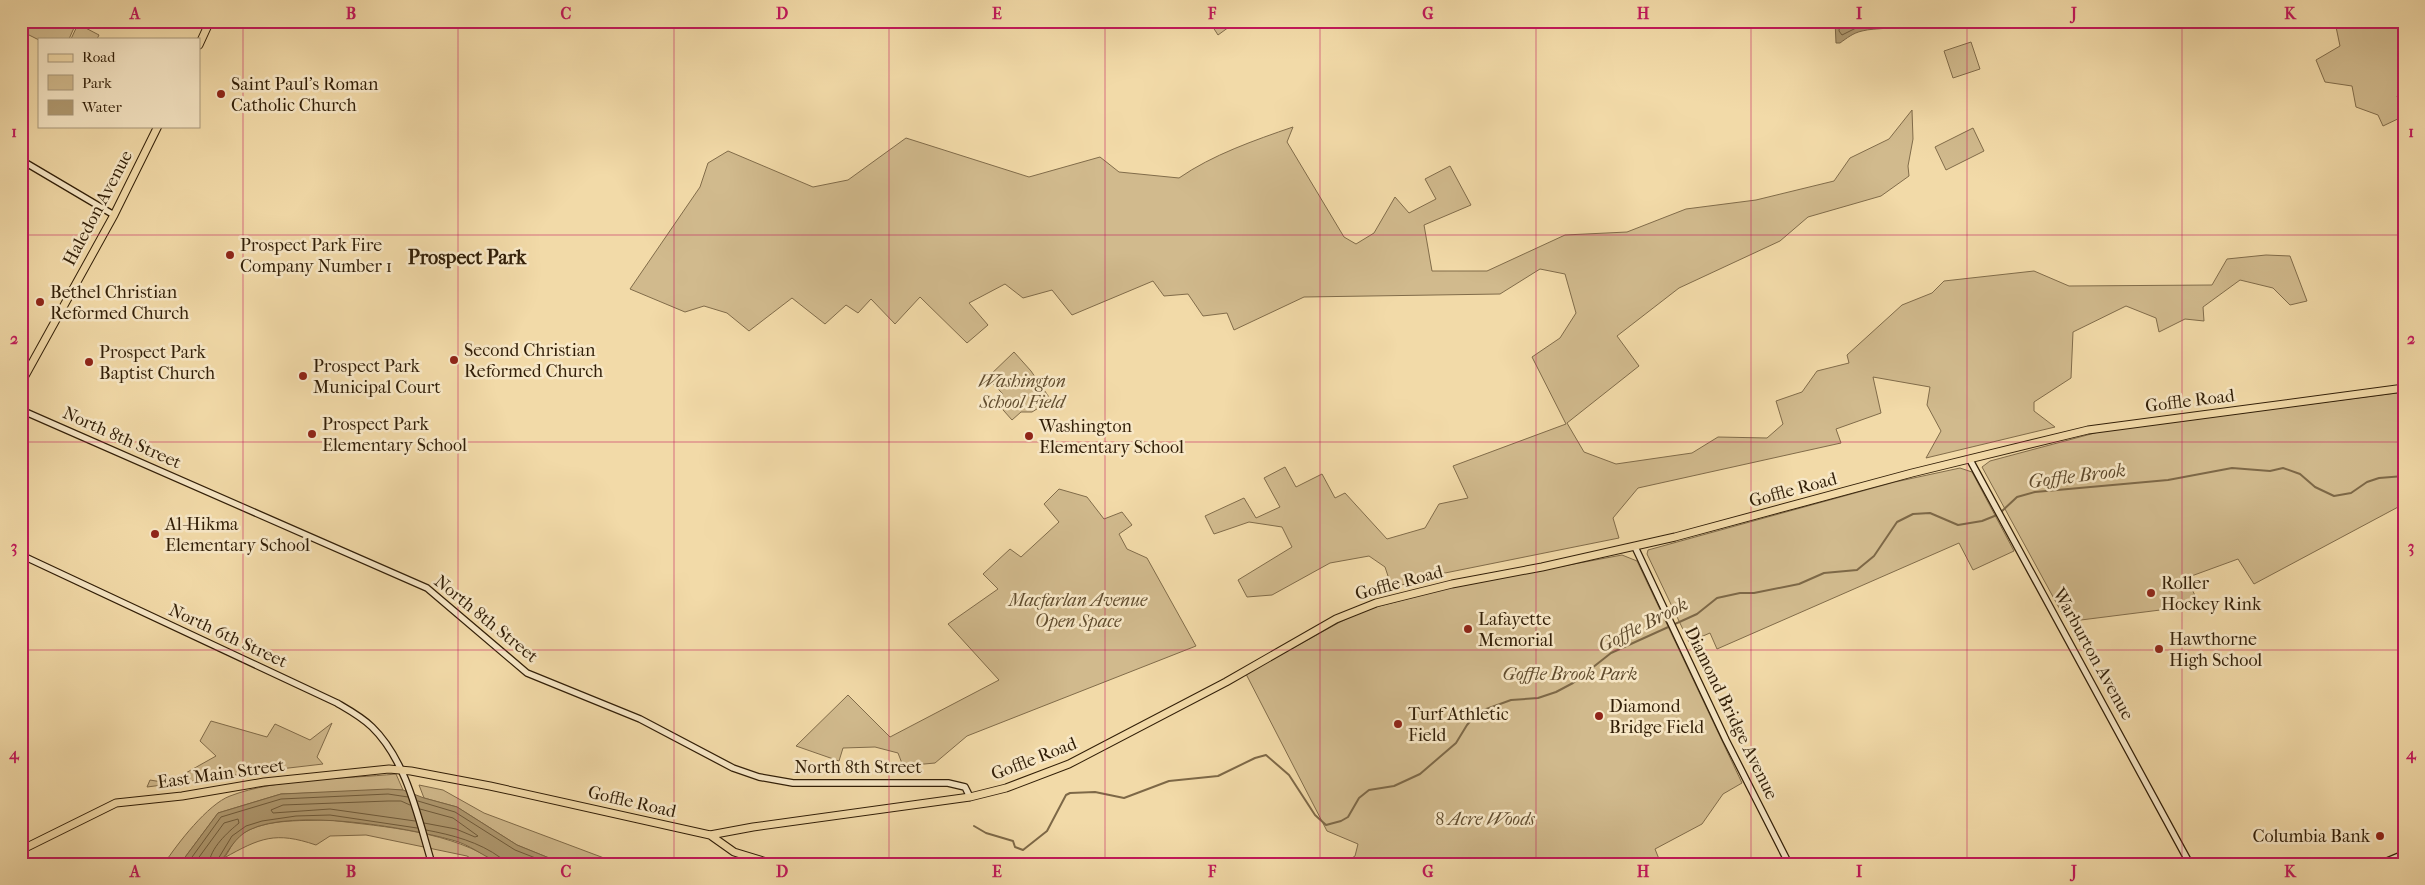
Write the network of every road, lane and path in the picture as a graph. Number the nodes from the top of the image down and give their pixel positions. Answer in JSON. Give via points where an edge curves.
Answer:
{"nodes":[{"id":1,"x":210,"y":21,"type":"edge"},
{"id":2,"x":200,"y":43,"type":"edge"},
{"id":3,"x":157,"y":128,"type":"edge"},
{"id":4,"x":21,"y":160,"type":"edge"},
{"id":5,"x":114,"y":215,"type":"junction"},
{"id":6,"x":21,"y":383,"type":"edge"},
{"id":7,"x":2404,"y":388,"type":"edge"},
{"id":8,"x":21,"y":410,"type":"edge"},
{"id":9,"x":1970,"y":460,"type":"junction"},
{"id":10,"x":1635,"y":547,"type":"junction"},
{"id":11,"x":21,"y":555,"type":"edge"},
{"id":12,"x":401,"y":770,"type":"junction"},
{"id":13,"x":434,"y":775,"type":"joint"},
{"id":14,"x":970,"y":798,"type":"junction"},
{"id":15,"x":710,"y":835,"type":"junction"},
{"id":16,"x":21,"y":850,"type":"edge"},
{"id":17,"x":2404,"y":854,"type":"edge"},
{"id":18,"x":432,"y":864,"type":"edge"},
{"id":19,"x":772,"y":864,"type":"edge"},
{"id":20,"x":1789,"y":864,"type":"edge"},
{"id":21,"x":2190,"y":864,"type":"edge"},
{"id":22,"x":2380,"y":864,"type":"edge"}],
"edges":[{"from":1,"to":2,"type":"main road"},
{"from":3,"to":5,"type":"main road","name":"Haledon Avenue"},
{"from":4,"to":5,"type":"street"},
{"from":5,"to":6,"type":"main road","name":"Haledon Avenue"},
{"from":7,"to":9,"type":"main road","name":"Goffle Road","via":[[2100,428]]},
{"from":8,"to":14,"type":"street","name":"North 8th Street","via":[[427,588],[527,673],[640,719],[733,768],[793,783],[948,783],[964,786]]},
{"from":9,"to":10,"type":"main road","name":"Goffle Road"},
{"from":9,"to":21,"type":"street","name":"Warburton Avenue"},
{"from":10,"to":14,"type":"main road","name":"Goffle Road","via":[[1452,584],[1356,610],[1084,757],[1022,782]]},
{"from":10,"to":20,"type":"street","name":"Diamond Bridge Avenue"},
{"from":11,"to":12,"type":"street","name":"North 6th Street","via":[[350,711],[378,733]]},
{"from":12,"to":13,"type":"main road","name":"East Main Street"},
{"from":12,"to":16,"type":"main road","name":"East Main Street","via":[[369,770],[273,781],[116,803]]},
{"from":12,"to":18,"type":"street","name":"North 6th Street"},
{"from":13,"to":15,"type":"main road","name":"Goffle Road"},
{"from":14,"to":15,"type":"main road","name":"Goffle Road"},
{"from":15,"to":19,"type":"main road","via":[[734,852]]},
{"from":17,"to":22,"type":"street"}]}
